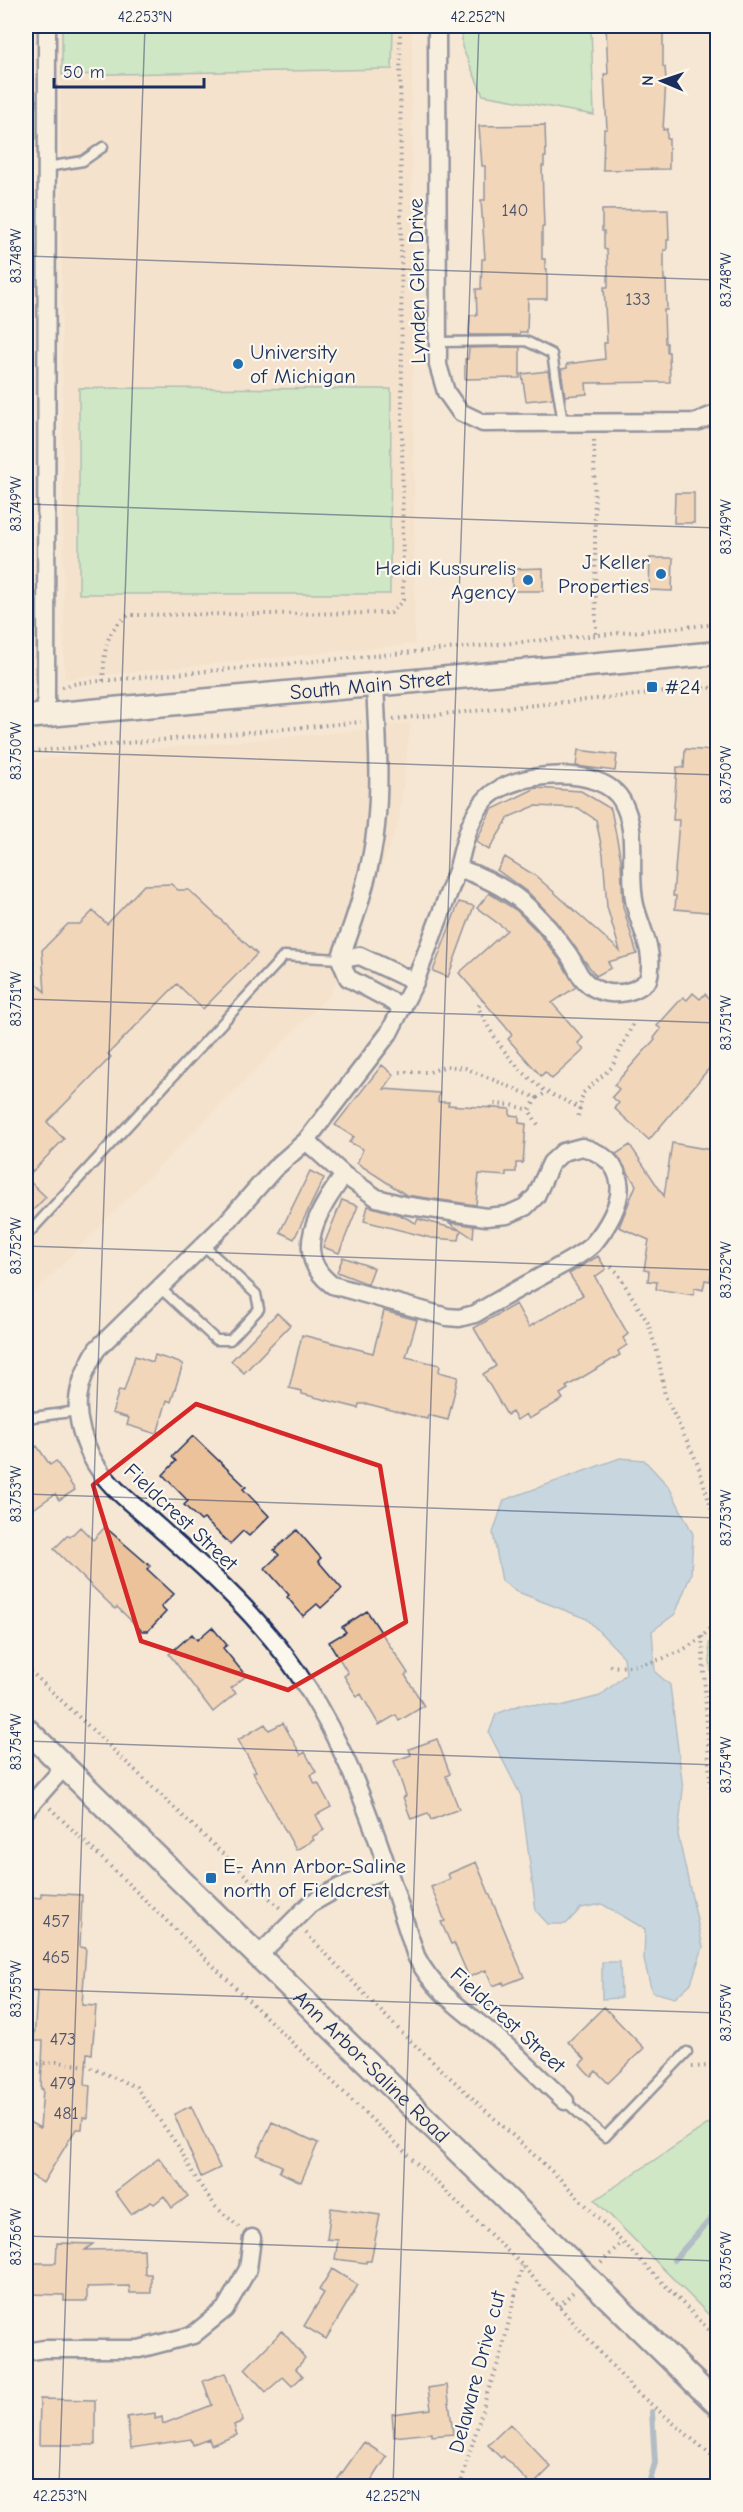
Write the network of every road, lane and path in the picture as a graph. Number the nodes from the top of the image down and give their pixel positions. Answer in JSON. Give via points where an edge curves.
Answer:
{"nodes":[{"id":1,"x":47,"y":26,"type":"edge"},
{"id":2,"x":400,"y":26,"type":"edge"},
{"id":3,"x":437,"y":26,"type":"edge"},
{"id":4,"x":103,"y":147,"type":"dead end"},
{"id":5,"x":47,"y":167,"type":"junction"},
{"id":6,"x":438,"y":342,"type":"junction"},
{"id":7,"x":717,"y":413,"type":"edge"},
{"id":8,"x":563,"y":423,"type":"junction"},
{"id":9,"x":594,"y":435,"type":"dead end"},
{"id":10,"x":717,"y":624,"type":"edge"},
{"id":11,"x":596,"y":634,"type":"junction"},
{"id":12,"x":717,"y":653,"type":"edge"},
{"id":13,"x":103,"y":681,"type":"junction"},
{"id":14,"x":375,"y":684,"type":"junction"},
{"id":15,"x":717,"y":687,"type":"edge"},
{"id":16,"x":46,"y":689,"type":"junction"},
{"id":17,"x":36,"y":716,"type":"edge"},
{"id":18,"x":398,"y":718,"type":"dead end"},
{"id":19,"x":348,"y":723,"type":"dead end"},
{"id":20,"x":26,"y":752,"type":"edge"},
{"id":21,"x":459,"y":868,"type":"junction"},
{"id":22,"x":340,"y":959,"type":"junction"},
{"id":23,"x":415,"y":982,"type":"junction"},
{"id":24,"x":483,"y":1000,"type":"dead end"},
{"id":25,"x":403,"y":1007,"type":"junction"},
{"id":26,"x":633,"y":1024,"type":"dead end"},
{"id":27,"x":400,"y":1072,"type":"dead end"},
{"id":28,"x":547,"y":1092,"type":"junction"},
{"id":29,"x":537,"y":1098,"type":"junction"},
{"id":30,"x":491,"y":1108,"type":"dead end"},
{"id":31,"x":580,"y":1108,"type":"junction"},
{"id":32,"x":529,"y":1110,"type":"junction"},
{"id":33,"x":578,"y":1116,"type":"dead end"},
{"id":34,"x":540,"y":1128,"type":"dead end"},
{"id":35,"x":306,"y":1141,"type":"junction"},
{"id":36,"x":344,"y":1175,"type":"junction"},
{"id":37,"x":26,"y":1236,"type":"edge"},
{"id":38,"x":201,"y":1244,"type":"junction"},
{"id":39,"x":611,"y":1267,"type":"dead end"},
{"id":40,"x":159,"y":1287,"type":"junction"},
{"id":41,"x":78,"y":1411,"type":"junction"},
{"id":42,"x":26,"y":1418,"type":"edge"},
{"id":43,"x":717,"y":1530,"type":"edge"},
{"id":44,"x":717,"y":1559,"type":"edge"},
{"id":45,"x":717,"y":1580,"type":"edge"},
{"id":46,"x":717,"y":1606,"type":"edge"},
{"id":47,"x":702,"y":1636,"type":"junction"},
{"id":48,"x":610,"y":1666,"type":"dead end"},
{"id":49,"x":26,"y":1667,"type":"edge"},
{"id":50,"x":26,"y":1729,"type":"edge"},
{"id":51,"x":65,"y":1766,"type":"junction"},
{"id":52,"x":26,"y":1810,"type":"edge"},
{"id":53,"x":55,"y":1812,"type":"dead end"},
{"id":54,"x":717,"y":1861,"type":"edge"},
{"id":55,"x":387,"y":1869,"type":"junction"},
{"id":56,"x":278,"y":1906,"type":"dead end"},
{"id":57,"x":312,"y":1939,"type":"dead end"},
{"id":58,"x":259,"y":1955,"type":"junction"},
{"id":59,"x":687,"y":2052,"type":"dead end"},
{"id":60,"x":717,"y":2062,"type":"edge"},
{"id":61,"x":26,"y":2065,"type":"edge"},
{"id":62,"x":710,"y":2066,"type":"dead end"},
{"id":63,"x":565,"y":2102,"type":"joint"},
{"id":64,"x":252,"y":2238,"type":"joint"},
{"id":65,"x":622,"y":2242,"type":"junction"},
{"id":66,"x":608,"y":2256,"type":"dead end"},
{"id":67,"x":522,"y":2265,"type":"junction"},
{"id":68,"x":569,"y":2295,"type":"dead end"},
{"id":69,"x":559,"y":2306,"type":"junction"},
{"id":70,"x":717,"y":2339,"type":"edge"},
{"id":71,"x":26,"y":2352,"type":"edge"},
{"id":72,"x":717,"y":2405,"type":"edge"},
{"id":73,"x":717,"y":2461,"type":"edge"},
{"id":74,"x":460,"y":2487,"type":"edge"}],
"edges":[{"from":1,"to":5,"type":"street"},
{"from":2,"to":13,"type":"path","via":[[403,600],[392,613],[129,615],[116,624],[106,646]]},
{"from":3,"to":6,"type":"street","name":"Lynden Glen Drive"},
{"from":4,"to":5,"type":"lane","via":[[83,161]]},
{"from":5,"to":16,"type":"street"},
{"from":6,"to":8,"type":"street","name":"Lynden Glen Drive","via":[[438,365],[446,392],[460,412],[483,423]]},
{"from":6,"to":8,"type":"lane","via":[[526,341],[552,354]]},
{"from":7,"to":8,"type":"street","name":"Lynden Glen Drive","via":[[696,423]]},
{"from":9,"to":11,"type":"path"},
{"from":10,"to":11,"type":"path"},
{"from":11,"to":13,"type":"path"},
{"from":12,"to":14,"type":"main road","name":"South Main Street"},
{"from":13,"to":16,"type":"path"},
{"from":14,"to":17,"type":"main road","name":"South Main Street"},
{"from":14,"to":22,"type":"street","via":[[379,750],[376,828],[356,914]]},
{"from":15,"to":18,"type":"path"},
{"from":16,"to":17,"type":"street"},
{"from":19,"to":20,"type":"path"},
{"from":21,"to":21,"type":"street","via":[[476,814],[488,797],[504,786],[536,776],[581,777],[613,790],[630,818],[634,903],[651,964],[648,980],[629,992],[602,993],[580,975],[568,953],[528,906],[480,876]]},
{"from":21,"to":23,"type":"street"},
{"from":22,"to":23,"type":"street","via":[[360,956]]},
{"from":22,"to":25,"type":"street","via":[[348,978]]},
{"from":22,"to":37,"type":"lane","via":[[284,956]]},
{"from":23,"to":25,"type":"street"},
{"from":24,"to":28,"type":"path","via":[[478,1006],[503,1050],[525,1077]]},
{"from":25,"to":35,"type":"street","name":"Fieldcrest Street","via":[[389,1033]]},
{"from":26,"to":31,"type":"path","via":[[612,1067],[583,1093]]},
{"from":27,"to":29,"type":"path","via":[[430,1072],[446,1066],[465,1068]]},
{"from":28,"to":29,"type":"path"},
{"from":28,"to":31,"type":"path"},
{"from":29,"to":32,"type":"path"},
{"from":30,"to":32,"type":"path","via":[[493,1104],[512,1105]]},
{"from":31,"to":33,"type":"path"},
{"from":32,"to":34,"type":"path"},
{"from":35,"to":36,"type":"street"},
{"from":35,"to":38,"type":"street","name":"Fieldcrest Street"},
{"from":36,"to":36,"type":"street","via":[[377,1198],[403,1205],[486,1217],[507,1215],[525,1207],[536,1196],[557,1157],[582,1147],[600,1152],[611,1164],[621,1191],[605,1227],[592,1244],[485,1308],[459,1318],[332,1285],[320,1277],[311,1260],[309,1242],[329,1196]]},
{"from":38,"to":40,"type":"street","name":"Fieldcrest Street"},
{"from":38,"to":40,"type":"lane","via":[[256,1294],[258,1309],[230,1340],[216,1340]]},
{"from":39,"to":43,"type":"path","via":[[648,1323],[665,1396],[697,1462]]},
{"from":40,"to":41,"type":"street","name":"Fieldcrest Street","via":[[97,1349],[83,1372]]},
{"from":41,"to":42,"type":"lane"},
{"from":41,"to":55,"type":"street","name":"Fieldcrest Street","via":[[79,1425],[92,1457],[112,1486],[242,1605],[303,1682],[346,1757]]},
{"from":44,"to":45,"type":"path"},
{"from":46,"to":47,"type":"path","via":[[715,1620]]},
{"from":47,"to":48,"type":"path","via":[[657,1662],[622,1668]]},
{"from":47,"to":54,"type":"path"},
{"from":49,"to":56,"type":"path"},
{"from":50,"to":51,"type":"main road","name":"Ann Arbor-Saline Road"},
{"from":51,"to":52,"type":"street"},
{"from":51,"to":58,"type":"main road","name":"Ann Arbor-Saline Road"},
{"from":53,"to":67,"type":"path"},
{"from":55,"to":58,"type":"street","via":[[340,1887],[310,1904]]},
{"from":55,"to":63,"type":"street","name":"Fieldcrest Street","via":[[424,1972],[451,2001]]},
{"from":57,"to":65,"type":"path","via":[[404,2036],[560,2179]]},
{"from":58,"to":72,"type":"main road","name":"Ann Arbor-Saline Road"},
{"from":59,"to":63,"type":"lane","via":[[605,2137]]},
{"from":60,"to":62,"type":"path"},
{"from":61,"to":64,"type":"path","via":[[57,2062],[87,2066],[136,2088],[216,2207]]},
{"from":64,"to":71,"type":"street","via":[[248,2269],[225,2309],[193,2335],[139,2349]]},
{"from":65,"to":66,"type":"path"},
{"from":65,"to":70,"type":"path"},
{"from":67,"to":69,"type":"path"},
{"from":67,"to":74,"type":"path","name":"Delaware Drive cut","via":[[501,2355]]},
{"from":68,"to":69,"type":"path"},
{"from":69,"to":73,"type":"path","via":[[633,2389]]}]}
